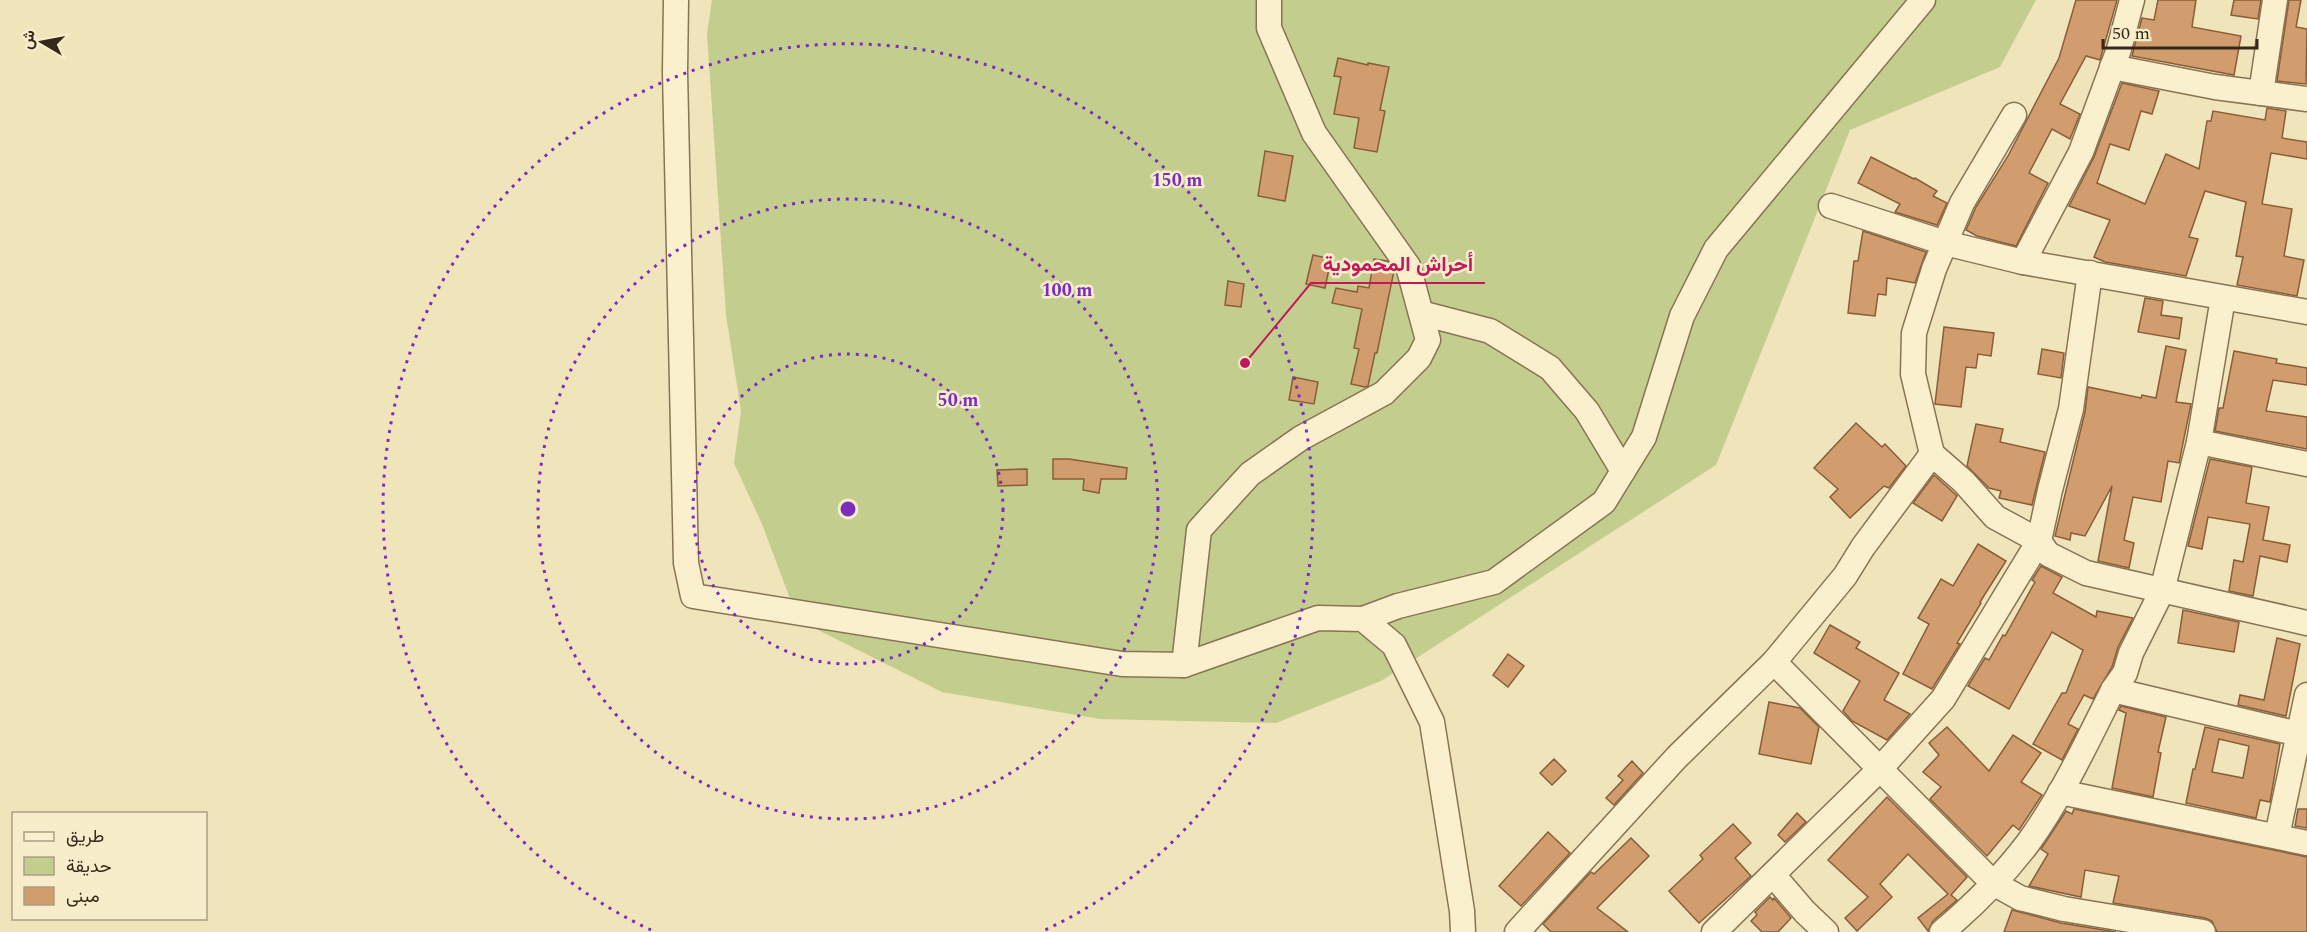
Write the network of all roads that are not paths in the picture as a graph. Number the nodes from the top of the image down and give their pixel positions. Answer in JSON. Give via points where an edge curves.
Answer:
{"nodes":[{"id":1,"x":676,"y":0,"type":"edge"},
{"id":2,"x":1269,"y":0,"type":"edge"},
{"id":3,"x":1923,"y":0,"type":"edge"},
{"id":4,"x":2132,"y":0,"type":"edge"},
{"id":5,"x":2275,"y":0,"type":"edge"},
{"id":6,"x":2112,"y":67,"type":"junction"},
{"id":7,"x":2261,"y":93,"type":"junction"},
{"id":8,"x":2307,"y":99,"type":"edge"},
{"id":9,"x":2014,"y":115,"type":"dead end"},
{"id":10,"x":1831,"y":206,"type":"dead end"},
{"id":11,"x":1944,"y":243,"type":"junction"},
{"id":12,"x":2023,"y":261,"type":"junction"},
{"id":13,"x":2090,"y":273,"type":"junction"},
{"id":14,"x":2223,"y":298,"type":"junction"},
{"id":15,"x":2307,"y":312,"type":"edge"},
{"id":16,"x":1421,"y":313,"type":"junction"},
{"id":17,"x":2199,"y":442,"type":"junction"},
{"id":18,"x":1932,"y":454,"type":"junction"},
{"id":19,"x":2307,"y":464,"type":"edge"},
{"id":20,"x":1623,"y":471,"type":"junction"},
{"id":21,"x":2039,"y":541,"type":"junction"},
{"id":22,"x":2162,"y":591,"type":"junction"},
{"id":23,"x":1363,"y":619,"type":"junction"},
{"id":24,"x":2307,"y":623,"type":"edge"},
{"id":25,"x":1774,"y":662,"type":"junction"},
{"id":26,"x":1184,"y":665,"type":"junction"},
{"id":27,"x":2113,"y":690,"type":"junction"},
{"id":28,"x":2307,"y":696,"type":"edge"},
{"id":29,"x":2303,"y":735,"type":"edge"},
{"id":30,"x":1879,"y":770,"type":"junction"},
{"id":31,"x":2061,"y":792,"type":"junction"},
{"id":32,"x":2277,"y":836,"type":"junction"},
{"id":33,"x":2307,"y":843,"type":"edge"},
{"id":34,"x":1774,"y":876,"type":"junction"},
{"id":35,"x":1993,"y":883,"type":"junction"},
{"id":36,"x":1947,"y":931,"type":"edge"},
{"id":37,"x":1463,"y":932,"type":"edge"},
{"id":38,"x":1517,"y":932,"type":"edge"},
{"id":39,"x":1714,"y":932,"type":"edge"},
{"id":40,"x":1826,"y":932,"type":"edge"},
{"id":41,"x":2203,"y":932,"type":"edge"}],
"edges":[{"from":1,"to":26,"type":"street","via":[[686,564],[693,596],[1122,664]]},
{"from":2,"to":16,"type":"street","via":[[1269,28],[1314,133],[1408,266]]},
{"from":3,"to":20,"type":"street","via":[[1716,249],[1682,316],[1644,437]]},
{"from":4,"to":6,"type":"street"},
{"from":5,"to":7,"type":"street"},
{"from":6,"to":7,"type":"street"},
{"from":6,"to":12,"type":"street","via":[[2081,152]]},
{"from":7,"to":8,"type":"street"},
{"from":9,"to":11,"type":"street","via":[[1962,203]]},
{"from":10,"to":11,"type":"street"},
{"from":11,"to":12,"type":"street"},
{"from":11,"to":18,"type":"street","via":[[1914,333],[1913,374]]},
{"from":12,"to":13,"type":"street"},
{"from":13,"to":14,"type":"street"},
{"from":13,"to":21,"type":"street","via":[[2071,409]]},
{"from":14,"to":15,"type":"street"},
{"from":14,"to":17,"type":"street"},
{"from":16,"to":20,"type":"street","via":[[1490,331],[1550,368],[1587,411]]},
{"from":16,"to":26,"type":"street","via":[[1428,340],[1419,358],[1384,393],[1301,438],[1250,474],[1199,530]]},
{"from":17,"to":19,"type":"street"},
{"from":17,"to":22,"type":"street"},
{"from":18,"to":21,"type":"street","via":[[1995,517]]},
{"from":18,"to":25,"type":"street","via":[[1845,576]]},
{"from":20,"to":23,"type":"street","via":[[1604,502],[1494,582]]},
{"from":21,"to":22,"type":"street","via":[[2048,554],[2086,573]]},
{"from":21,"to":30,"type":"street","via":[[1943,699]]},
{"from":22,"to":24,"type":"street"},
{"from":22,"to":27,"type":"street","via":[[2125,673]]},
{"from":23,"to":26,"type":"street","via":[[1318,618]]},
{"from":23,"to":37,"type":"street","via":[[1394,645],[1432,722]]},
{"from":25,"to":30,"type":"street"},
{"from":25,"to":38,"type":"street","via":[[1677,757]]},
{"from":27,"to":29,"type":"street"},
{"from":27,"to":31,"type":"street"},
{"from":28,"to":29,"type":"street"},
{"from":29,"to":32,"type":"street"},
{"from":30,"to":34,"type":"street"},
{"from":30,"to":35,"type":"street"},
{"from":31,"to":32,"type":"street"},
{"from":31,"to":35,"type":"street","via":[[2027,843]]},
{"from":32,"to":33,"type":"street"},
{"from":34,"to":39,"type":"street"},
{"from":34,"to":40,"type":"street"},
{"from":35,"to":36,"type":"street"},
{"from":35,"to":41,"type":"street","via":[[2020,898],[2064,909]]}]}
